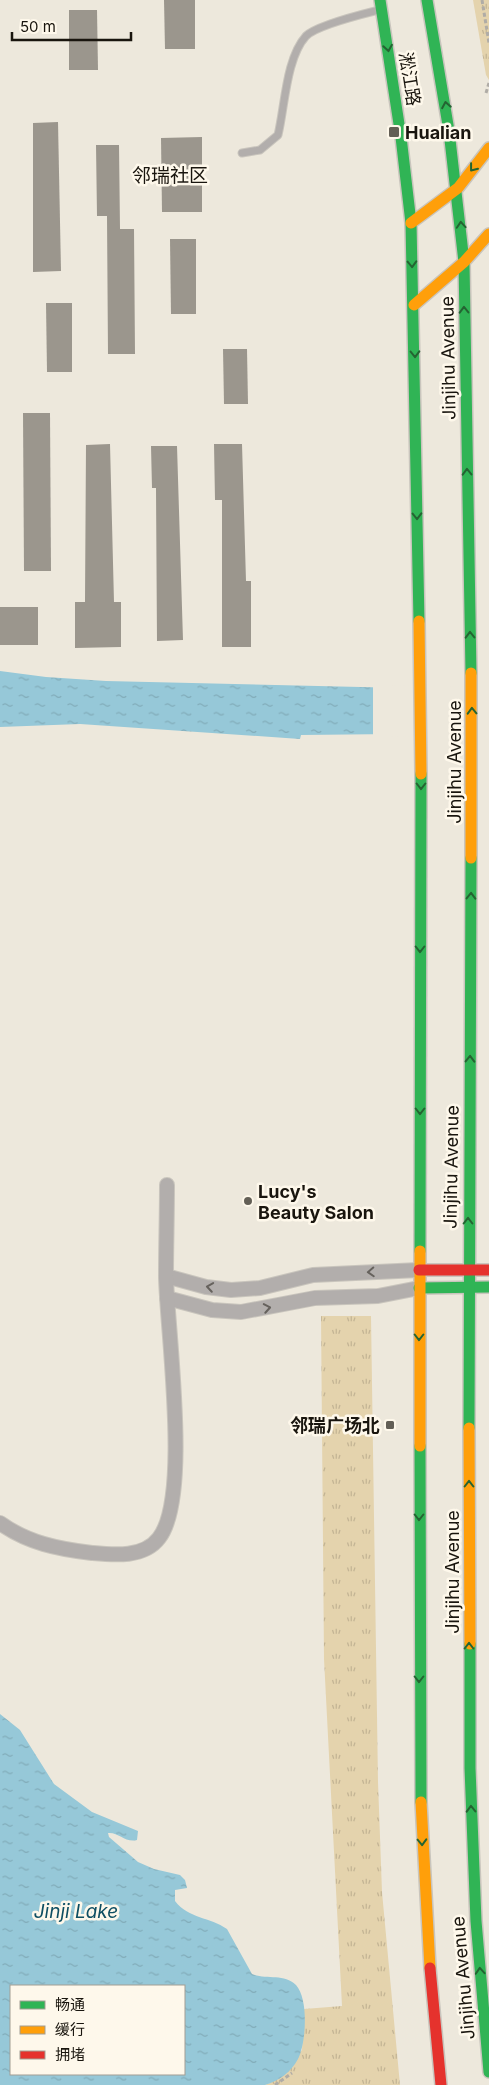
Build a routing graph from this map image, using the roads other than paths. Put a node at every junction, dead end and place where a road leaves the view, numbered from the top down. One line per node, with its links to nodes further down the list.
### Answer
1 (427, 0): 5 (main road, 淞江路, one-way to 1)
2 (381, 4): 4 (lane); 6 (main road, 淞江路, one-way to 6)
3 (489, 148): 5 (main road, one-way to 5)
4 (242, 153)
5 (458, 188): 6 (main road); 8 (main road, Jinjihu Avenue, one-way to 5)
6 (411, 223): 9 (main road, Jinjihu Avenue, one-way to 9)
7 (489, 234): 8 (main road, Jinjihu Avenue)
8 (464, 262): 9 (main road, Jinjihu Avenue); 12 (main road, Jinjihu Avenue, one-way to 8)
9 (414, 305): 11 (main road, Jinjihu Avenue, one-way to 11)
10 (167, 1185): 14 (street)
11 (420, 1270): 12 (main road); 14 (street, one-way to 14); 17 (main road, Jinjihu Avenue)
12 (468, 1270): 13 (main road); 15 (main road, Jinjihu Avenue)
13 (489, 1270)
14 (166, 1276): 18 (street)
15 (468, 1287): 16 (main road); 17 (main road); 20 (main road, Jinjihu Avenue, one-way to 15)
16 (489, 1287)
17 (420, 1288): 18 (street, one-way to 17); 21 (main road, Jinjihu Avenue, one-way to 21)
18 (167, 1298): 19 (street)
19 (0, 1523)
20 (489, 2072)
21 (441, 2085)

